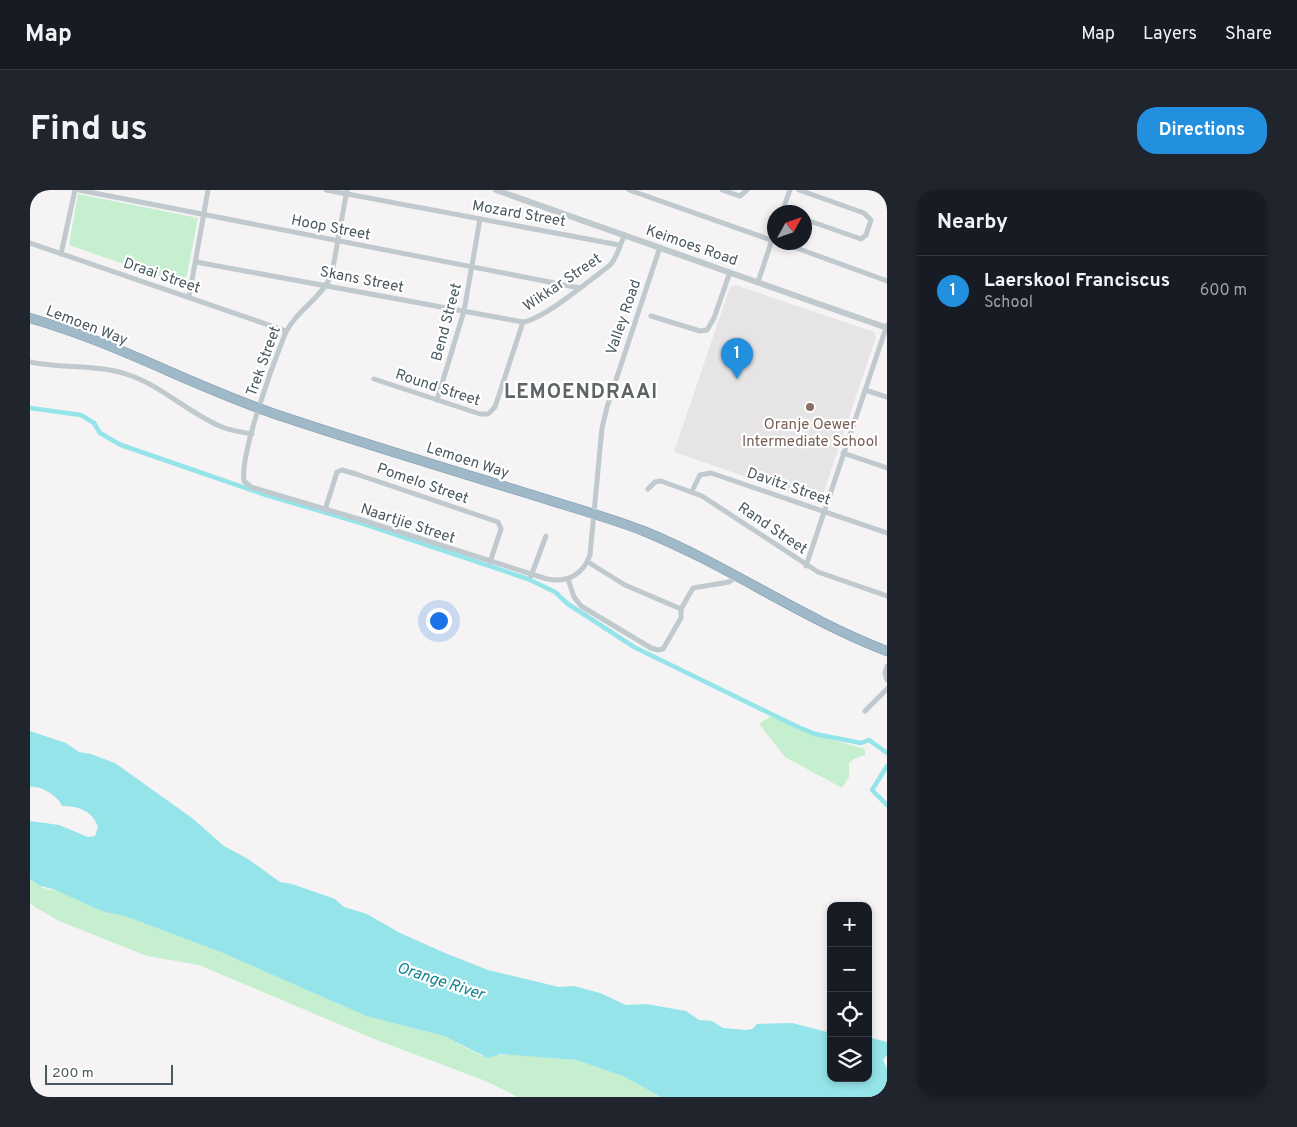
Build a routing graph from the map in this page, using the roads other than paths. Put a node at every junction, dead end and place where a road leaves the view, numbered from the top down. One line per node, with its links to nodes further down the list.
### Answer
1 (75, 190): 26 (street)
2 (79, 190): 15 (street, Hoop Street)
3 (208, 190): 15 (street)
4 (326, 190): 12 (street, Mozard Street)
5 (496, 190): 18 (street, Keimoes Road)
6 (629, 190): 19 (street)
7 (722, 190): 8 (street)
8 (747, 190)
9 (790, 190): 14 (street)
10 (799, 190): 17 (street)
11 (875, 190): 13 (street)
12 (347, 192): 16 (street, Mozard Street); 20 (street, Trek Street)
13 (887, 194)
14 (786, 205)
15 (204, 216): 20 (street, Hoop Street); 27 (street)
16 (480, 219): 22 (street, Mozard Street); 28 (street, Bend Street)
17 (812, 222)
18 (625, 235): 22 (street, Wikkar Street); 23 (street, Keimoes Road)
19 (767, 238)
20 (338, 241): 28 (street, Hoop Street); 32 (street, Trek Street)
21 (30, 243): 26 (street, Draai Street)
22 (619, 245): 33 (street, Wikkar Street)
23 (660, 247): 29 (street, Keimoes Road); 55 (street, Valley Road)
24 (769, 250): 31 (street)
25 (802, 250): 30 (street)
26 (61, 254): 34 (street, Draai Street)
27 (196, 262): 32 (street, Skans Street); 34 (street)
28 (472, 266): 33 (street, Hoop Street); 35 (street, Bend Street)
29 (730, 272): 31 (street, Keimoes Road); 36 (street)
30 (887, 281)
31 (758, 282): 39 (street, Keimoes Road)
32 (327, 285): 35 (street, Skans Street); 40 (street, Trek Street)
33 (580, 288): 38 (street, Wikkar Street)
34 (189, 297): 40 (street, Draai Street)
35 (464, 311): 38 (street, Skans Street); 45 (street, Bend Street)
36 (651, 316)
37 (30, 318): 46 (highway, Lemoen Way)
38 (523, 322): 45 (street, Round Street)
39 (887, 326): 43 (street)
40 (286, 331): 46 (street, Trek Street)
41 (30, 362): 47 (street)
42 (374, 379): 45 (street, Round Street)
43 (865, 390): 44 (street); 48 (street)
44 (887, 397)
45 (437, 400)
46 (260, 408): 47 (street, Trek Street); 55 (highway, Lemoen Way)
47 (252, 434): 50 (street, Trek Street)
48 (844, 453): 49 (street); 54 (street)
49 (887, 468)
50 (244, 481): 53 (street, Naartjie Street)
51 (648, 489): 52 (street, Rand Street)
52 (692, 491): 54 (street, Davitz Street); 60 (street, Rand Street)
53 (325, 510): 58 (street, Naartjie Street); 58 (street, Pomelo Street)
54 (824, 512): 56 (street, Davitz Street); 60 (street)
55 (595, 514): 59 (street, Valley Road); 62 (highway, Lemoen Way)
56 (887, 533)
57 (546, 536): 61 (street)
58 (490, 562): 61 (street, Naartjie Street)
59 (588, 562): 63 (street); 65 (street)
60 (806, 566): 64 (street, Rand Street)
61 (531, 576): 63 (street, Naartjie Street)
62 (736, 577): 65 (street); 66 (highway, Lemoen Way)
63 (568, 579): 65 (street)
64 (887, 596)
65 (681, 609)
66 (887, 651)
67 (887, 666): 68 (street)
68 (887, 680)
69 (887, 689): 70 (street)
70 (865, 711)

